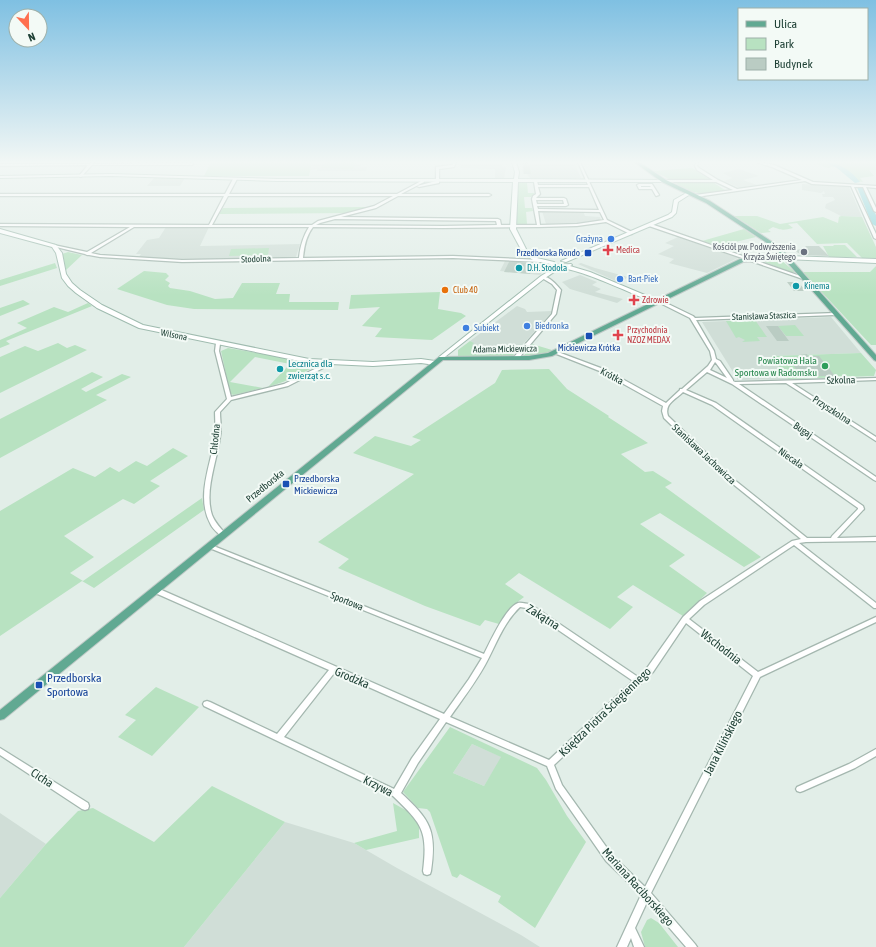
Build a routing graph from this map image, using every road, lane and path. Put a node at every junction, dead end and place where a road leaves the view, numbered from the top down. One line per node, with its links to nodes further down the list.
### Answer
1 (220, 206): 17 (street)
2 (377, 206): 11 (street)
3 (513, 206): 21 (street)
4 (535, 206): 9 (street)
5 (600, 206): 10 (street)
6 (675, 206): 15 (street)
7 (713, 206): 33 (main road)
8 (862, 206): 25 (street)
9 (536, 210): 10 (street); 22 (street)
10 (602, 211): 12 (street)
11 (336, 218): 13 (street); 20 (street)
12 (606, 221): 22 (street); 24 (street)
13 (319, 222): 18 (street); 19 (street)
14 (0, 225): 16 (street)
15 (650, 225): 24 (street); 32 (street)
16 (134, 226): 17 (street); 29 (street)
17 (210, 226): 18 (street)
18 (298, 226): 19 (street)
19 (312, 226): 20 (street); 31 (street)
20 (499, 226): 21 (street)
21 (512, 226): 22 (street); 30 (street)
22 (539, 226)
23 (0, 231): 26 (street, Stodolna)
24 (631, 233): 37 (street)
25 (876, 238)
26 (54, 246): 27 (street, Stodolna); 28 (street, Wilsona)
27 (69, 250): 28 (street); 29 (street, Stodolna)
28 (59, 253): 44 (street, Wilsona)
29 (87, 254): 31 (street, Stodolna)
30 (529, 256): 34 (street, Stodolna); 35 (street); 38 (street)
31 (301, 258): 34 (street, Stodolna)
32 (748, 258): 33 (main road, Adama Mickiewicza); 40 (street); 41 (main road, Adama Mickiewicza)
33 (787, 258): 36 (street); 40 (main road)
34 (515, 260): 35 (street, Stodolna)
35 (540, 261): 38 (street)
36 (876, 261)
37 (567, 264): 38 (street, Bugaj); 41 (street, Bugaj)
38 (555, 265): 39 (street, Przedborska)
39 (544, 276): 46 (street); 48 (street, Przedborska)
40 (804, 278): 42 (main road)
41 (658, 302): 43 (street, Bugaj); 45 (main road, Adama Mickiewicza)
42 (835, 314): 43 (street, Stanisława Staszica); 47 (main road)
43 (693, 319): 49 (street, Bugaj)
44 (218, 344): 50 (street, Wilsona); 56 (street)
45 (556, 353): 46 (main road, Adama Mickiewicza); 57 (street, Krótka)
46 (516, 358): 48 (main road, Adama Mickiewicza)
47 (876, 359)
48 (438, 360): 50 (street, Wilsona); 60 (main road, Przedborska)
49 (714, 360): 51 (street); 53 (street, Bugaj)
50 (330, 363): 56 (street, Wilsona)
51 (707, 370): 53 (street, Bugaj); 55 (street)
52 (876, 379): 54 (street, Szkolna)
53 (733, 382): 54 (street, Szkolna); 59 (street, Bugaj)
54 (788, 382): 58 (street, Przyszkolna)
55 (682, 390): 57 (street); 63 (street, Niecała)
56 (229, 399): 60 (street, Chłodna)
57 (666, 405): 62 (street, Stanisława Jachowicza)
58 (876, 439)
59 (876, 479)
60 (223, 535): 65 (main road, Przedborska)
61 (876, 539): 63 (street, Księdza Piotra Ściegiennego)
62 (806, 540): 63 (street, Księdza Piotra Ściegiennego); 64 (street, Księdza Piotra Ściegiennego)
63 (836, 540)
64 (794, 542): 67 (street); 68 (street, Księdza Piotra Ściegiennego)
65 (209, 546): 66 (main road, Przedborska); 70 (street, Sportowa)
66 (155, 590): 71 (street, Grodzka); 75 (main road, Przedborska)
67 (876, 606)
68 (685, 619): 72 (street, Wschodnia); 73 (street, Księdza Piotra Ściegiennego)
69 (876, 619): 72 (street)
70 (485, 657): 73 (street, Zakątna); 76 (street, Zakątna)
71 (333, 670): 76 (street, Grodzka); 77 (street)
72 (757, 675): 85 (street, Jana Kilińskiego)
73 (638, 681): 80 (street, Księdza Piotra Ściegiennego)
74 (207, 704): 77 (street, Krzywa)
75 (0, 716)
76 (446, 719): 80 (street, Grodzka); 82 (street, Zakątna)
77 (279, 737): 82 (street, Krzywa)
78 (0, 751): 83 (street, Cicha)
79 (876, 752): 81 (street)
80 (550, 764): 85 (street, Mariana Raciborskiego)
81 (800, 789)
82 (396, 794): 84 (street, Krzywa)
83 (85, 806)
84 (427, 871)
85 (646, 894): 86 (street, Jana Kilińskiego); 89 (street, Mariana Raciborskiego)
86 (631, 928): 87 (street, Jana Kilińskiego); 88 (street)
87 (622, 947)
88 (639, 947)
89 (692, 947)

